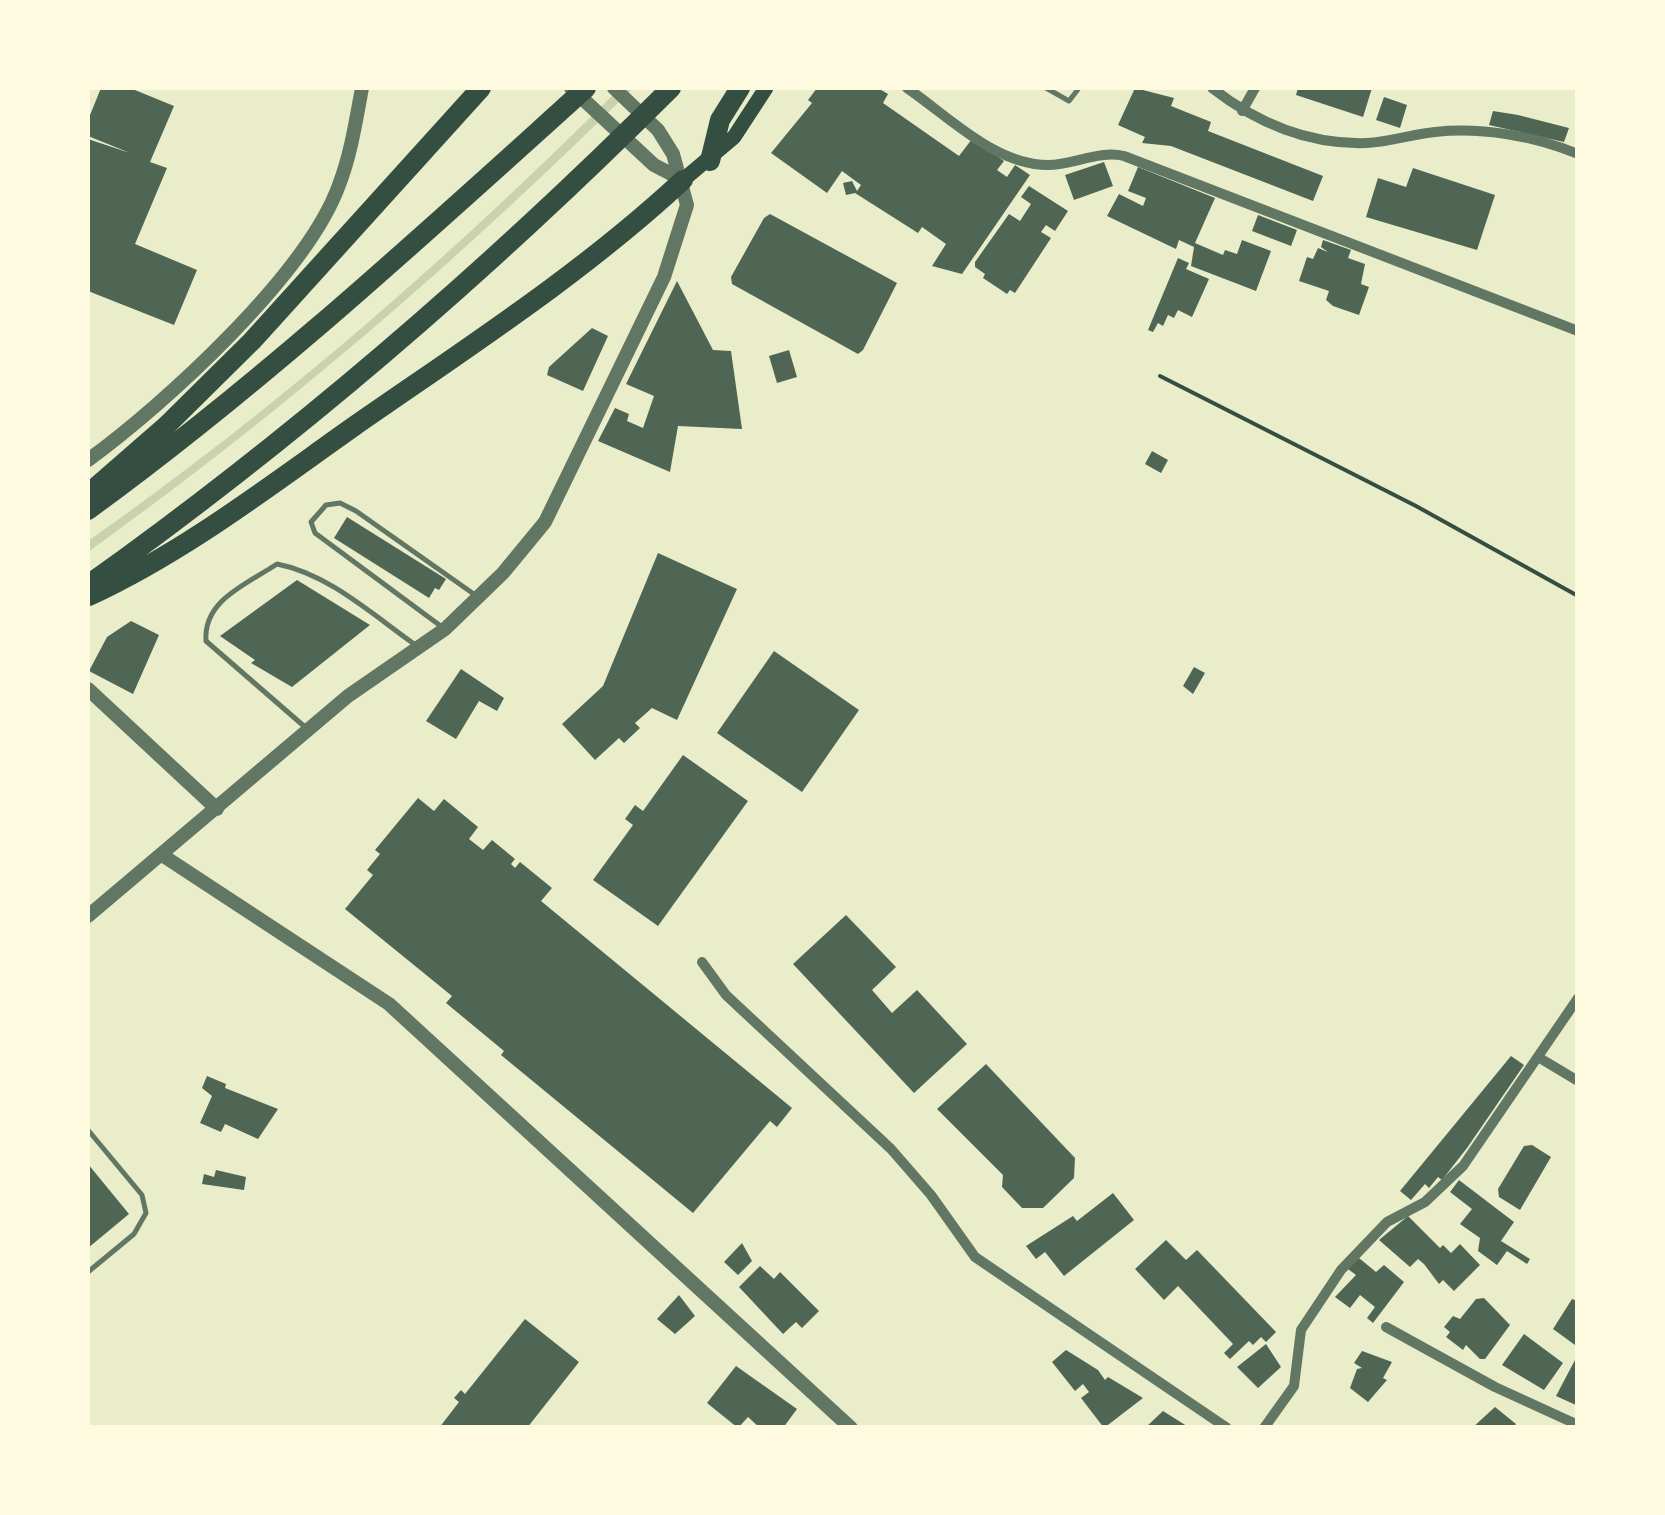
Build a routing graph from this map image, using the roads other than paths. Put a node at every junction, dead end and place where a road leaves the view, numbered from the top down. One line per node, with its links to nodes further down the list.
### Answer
1 (362, 88): 19 (street)
2 (481, 88): 20 (highway)
3 (571, 88): 17 (street)
4 (586, 88): 21 (highway)
5 (614, 88): 17 (street)
6 (671, 88): 22 (highway)
7 (740, 88): 16 (highway)
8 (766, 88): 16 (main road)
9 (908, 88): 18 (street)
10 (1046, 88): 11 (lane)
11 (1079, 88)
12 (1212, 88): 14 (street)
13 (1255, 88): 14 (street)
14 (1242, 110): 15 (street)
15 (1578, 154)
16 (710, 161): 17 (main road)
17 (682, 180): 23 (highway); 24 (street)
18 (1578, 332)
19 (88, 460)
20 (88, 494)
21 (88, 510)
22 (88, 585)
23 (88, 596)
24 (478, 597): 25 (street); 25 (lane)
25 (445, 628): 26 (street)
26 (419, 648): 28 (street); 28 (lane)
27 (88, 689): 29 (street)
28 (307, 729): 29 (street)
29 (217, 809): 30 (street)
30 (162, 855): 31 (street); 40 (street)
31 (88, 916)
32 (702, 962): 41 (street)
33 (1578, 998): 34 (street)
34 (1538, 1057): 35 (street); 42 (street)
35 (1578, 1080)
36 (88, 1130): 37 (lane)
37 (88, 1272)
38 (1386, 1327): 39 (street)
39 (1578, 1425)
40 (851, 1428)
41 (1228, 1428)
42 (1264, 1428)

